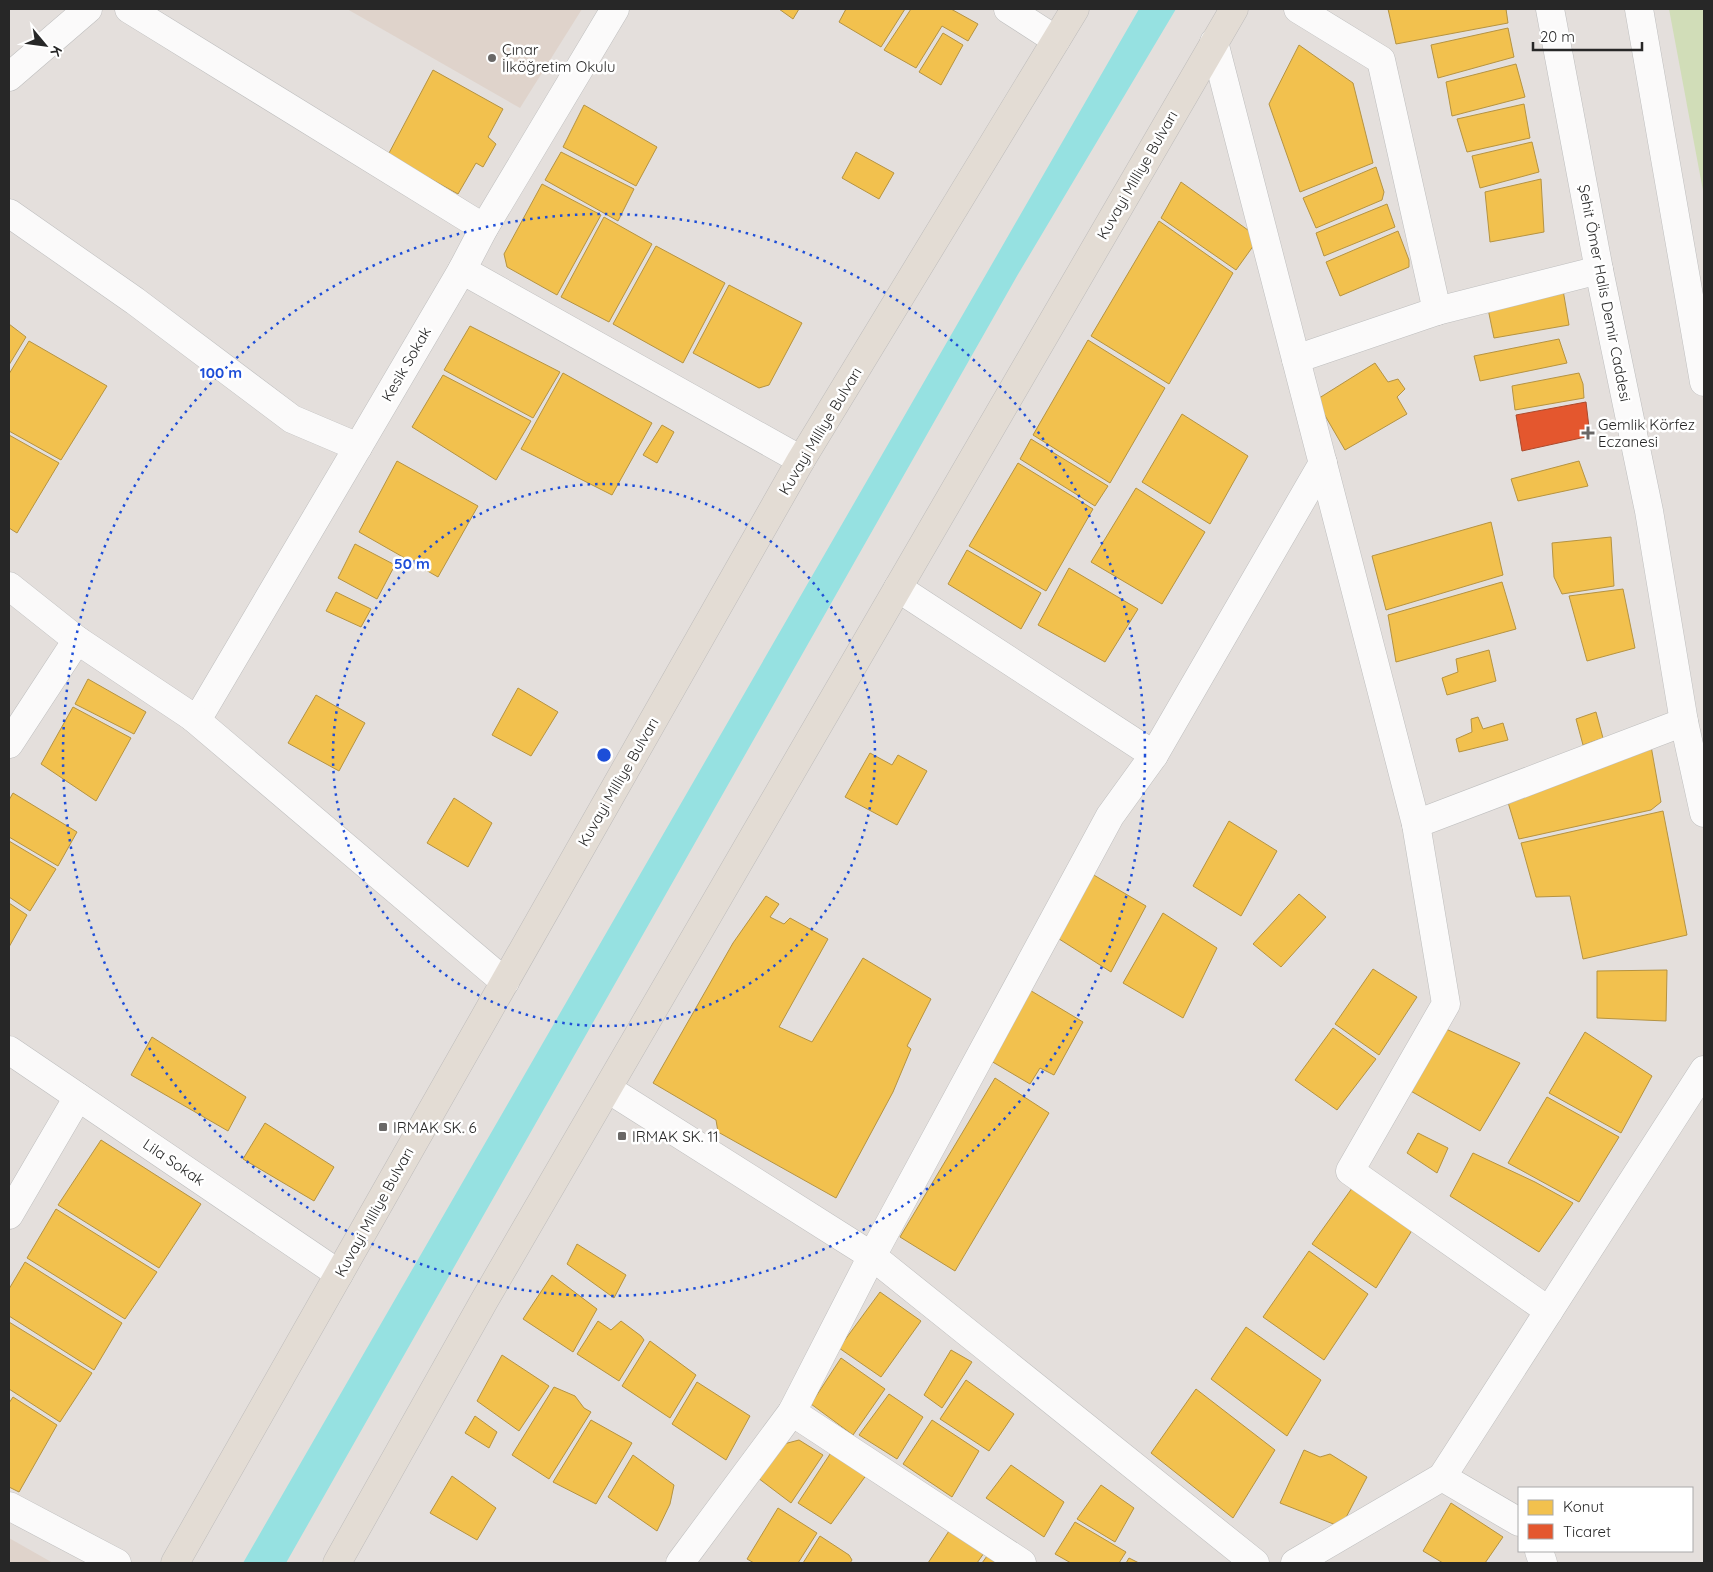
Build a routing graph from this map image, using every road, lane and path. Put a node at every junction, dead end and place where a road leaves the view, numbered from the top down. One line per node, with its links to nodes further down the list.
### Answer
1 (88, 9): 12 (street)
2 (129, 9): 14 (street)
3 (616, 9): 14 (street, Kesik Sokak)
4 (1008, 9): 10 (street)
5 (1075, 9): 10 (main road, Kuvayi Milliye Bulvarı)
6 (1234, 9): 11 (main road, Kuvayi Milliye Bulvarı)
7 (1298, 9): 17 (street)
8 (1550, 9): 16 (street, Şehit Ömer Halis Demir Caddesi)
9 (1639, 9): 19 (street)
10 (1056, 40): 21 (main road, Kuvayi Milliye Bulvarı)
11 (1214, 42): 18 (street); 24 (main road, Kuvayi Milliye Bulvarı)
12 (9, 77)
13 (9, 213): 20 (street)
14 (484, 228): 15 (street, Kesik Sokak)
15 (462, 270): 20 (street, Kesik Sokak); 21 (street)
16 (1599, 270): 17 (street); 27 (street, Şehit Ömer Halis Demir Caddesi)
17 (1437, 311): 18 (street)
18 (1296, 359): 22 (street)
19 (1704, 382)
20 (358, 447): 26 (street, Kesik Sokak)
21 (801, 460): 32 (main road, Kuvayi Milliye Bulvarı)
22 (1323, 463): 29 (street); 31 (street)
23 (9, 586): 25 (street)
24 (898, 588): 29 (street); 35 (main road, Kuvayi Milliye Bulvarı)
25 (78, 640): 26 (street); 28 (street)
26 (193, 718): 32 (street)
27 (1684, 722): 30 (street, Şehit Ömer Halis Demir Caddesi); 31 (street)
28 (9, 744)
29 (1154, 755): 38 (street)
30 (1704, 813)
31 (1416, 824): 40 (street)
32 (505, 982): 39 (main road, Kuvayi Milliye Bulvarı)
33 (9, 1050): 36 (street, Lila Sokak)
34 (1704, 1070): 40 (street)
35 (608, 1089): 38 (street); 48 (main road, Kuvayi Milliye Bulvarı)
36 (78, 1097): 37 (street); 39 (street, Lila Sokak)
37 (9, 1215)
38 (872, 1256): 41 (street); 50 (street)
39 (339, 1274): 47 (main road, Kuvayi Milliye Bulvarı)
40 (1548, 1311): 42 (street)
41 (792, 1412): 45 (street); 49 (street)
42 (1442, 1477): 44 (street); 51 (street)
43 (9, 1506): 46 (street)
44 (1518, 1521)
45 (692, 1559)
46 (117, 1563)
47 (175, 1563)
48 (337, 1563)
49 (1022, 1563)
50 (1255, 1563)
51 (1295, 1563)

